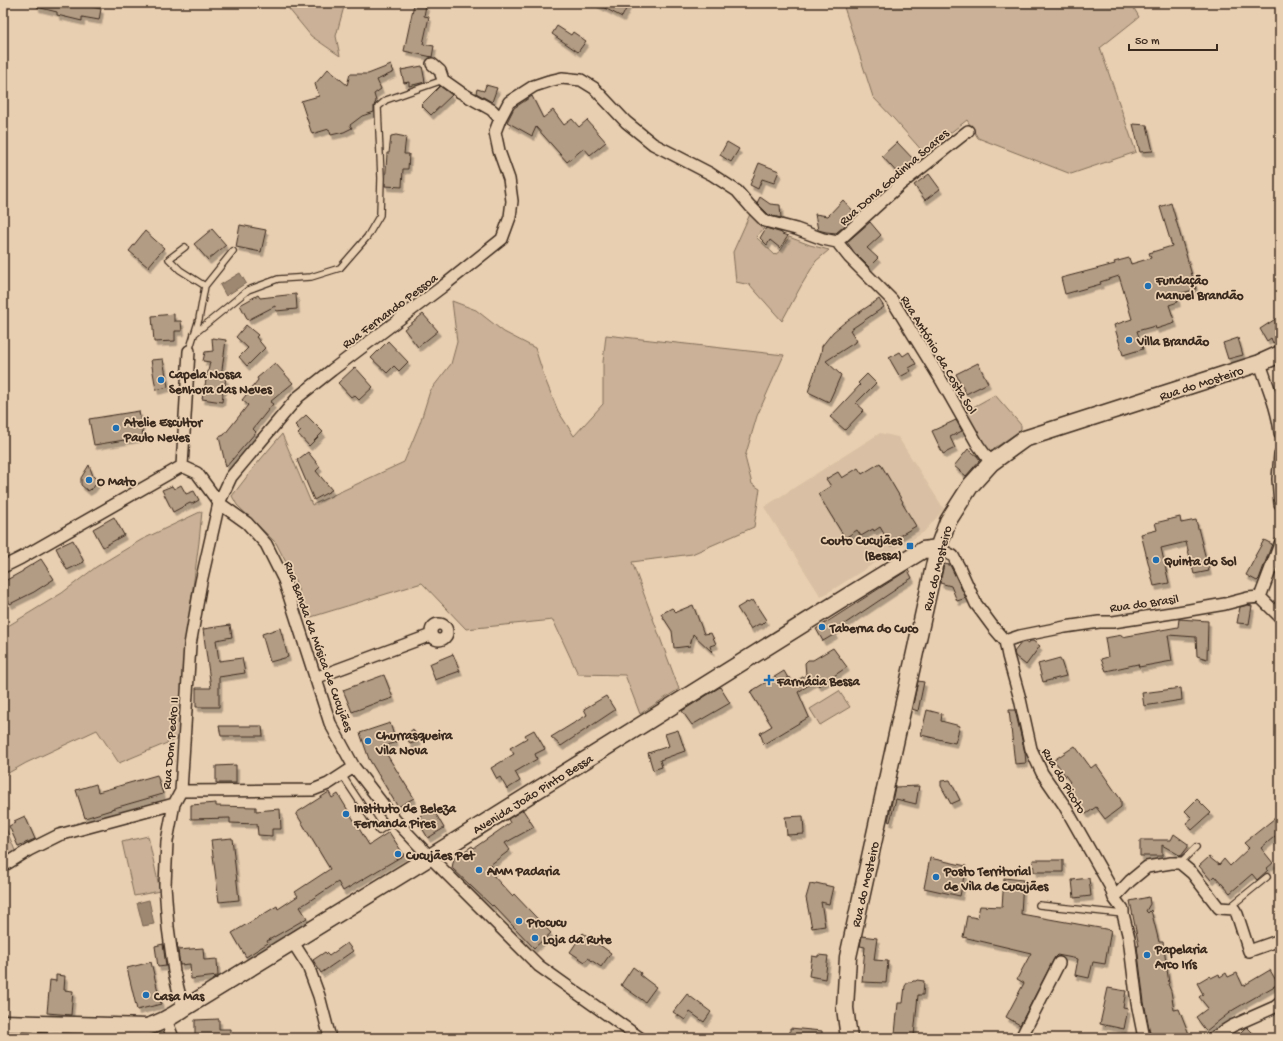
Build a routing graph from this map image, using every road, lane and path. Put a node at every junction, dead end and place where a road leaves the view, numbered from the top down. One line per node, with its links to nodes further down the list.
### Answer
1 (432, 64): 2 (street)
2 (444, 80): 3 (street); 9 (lane)
3 (500, 119): 5 (street); 17 (street, Rua Fernando Pessoa)
4 (968, 131): 5 (street, Rua Dona Godinha Soares)
5 (838, 242): 15 (street, Rua António da Costa Sol)
6 (185, 247): 8 (lane)
7 (232, 251): 8 (lane)
8 (205, 286): 9 (lane)
9 (194, 334): 10 (lane)
10 (189, 351): 16 (street)
11 (1280, 354): 12 (main road, Rua do Mosteiro)
12 (1260, 363): 13 (street); 15 (main road, Rua do Mosteiro)
13 (1280, 433)
14 (1280, 454): 18 (street)
15 (991, 463): 20 (main road, Rua do Mosteiro)
16 (182, 466): 17 (street, Rua Banda da Música de Cucujães); 21 (street)
17 (220, 503): 26 (street, Rua Banda da Música de Cucujães); 29 (street, Rua Dom Pedro II)
18 (1280, 504)
19 (1280, 544): 22 (street)
20 (938, 548): 25 (street, Rua do Picoto); 33 (main road, Avenida João Pinto Bessa); 51 (main road, Rua do Mosteiro)
21 (3, 567)
22 (1260, 597): 23 (street); 25 (street, Rua do Brasil)
23 (1280, 616)
24 (431, 635): 26 (street)
25 (1005, 641): 37 (street, Rua do Picoto)
26 (315, 678): 27 (street, Rua Banda da Música de Cucujães)
27 (354, 767): 28 (street); 31 (street, Rua Banda da Música de Cucujães)
28 (342, 775): 29 (street); 31 (lane)
29 (181, 791): 30 (street, Rua Dom Pedro II)
30 (174, 804): 35 (street, Rua Dom Pedro II); 45 (street)
31 (395, 820): 33 (street, Rua Banda da Música de Cucujães)
32 (1196, 847): 34 (lane)
33 (430, 857): 42 (main road, Avenida João Pinto Bessa); 50 (street, Rua Banda da Música de Cucujães)
34 (1180, 863): 37 (street); 39 (street)
35 (3, 866)
36 (1267, 877): 39 (lane)
37 (1114, 898): 40 (street, Rua do Picoto)
38 (1039, 905): 40 (lane)
39 (1228, 908): 41 (street)
40 (1123, 914): 53 (street, Rua do Picoto)
41 (1280, 940)
42 (292, 941): 45 (main road, Avenida João Pinto Bessa); 49 (street)
43 (1059, 963): 52 (street)
44 (1278, 1008): 54 (street)
45 (183, 1009): 46 (main road, Avenida João Pinto Bessa)
46 (168, 1020): 47 (main road, Avenida João Pinto Bessa); 48 (street)
47 (3, 1023)
48 (173, 1038)
49 (328, 1038)
50 (640, 1038)
51 (849, 1038)
52 (1021, 1038)
53 (1144, 1038)
54 (1213, 1038)

